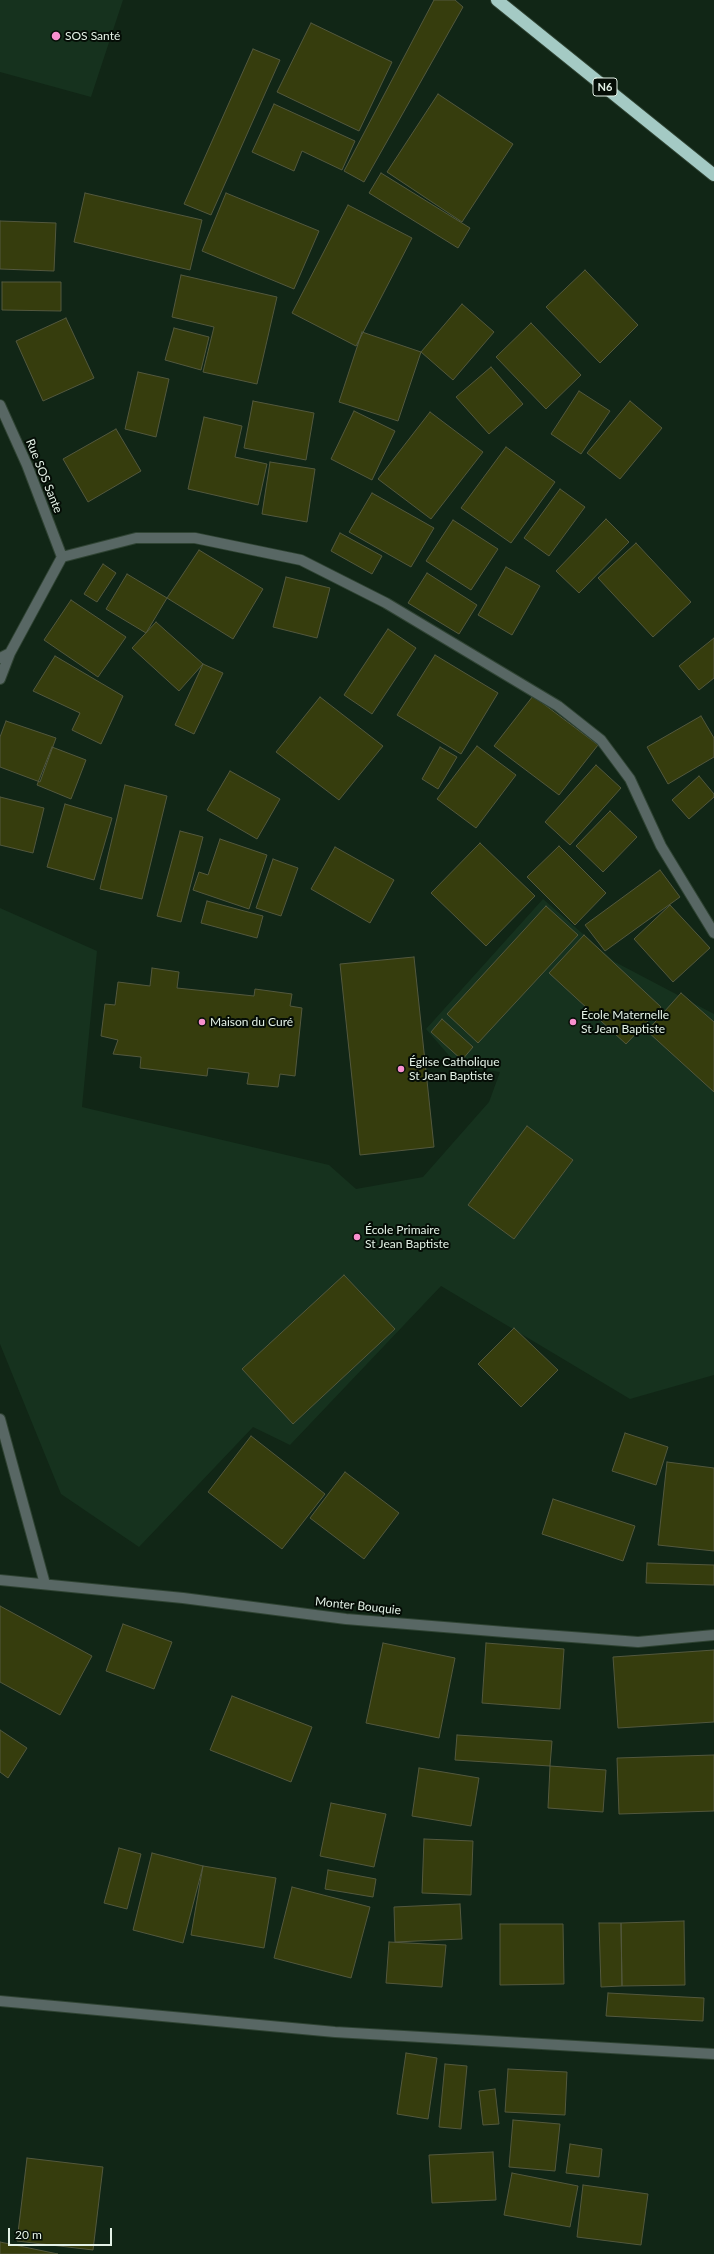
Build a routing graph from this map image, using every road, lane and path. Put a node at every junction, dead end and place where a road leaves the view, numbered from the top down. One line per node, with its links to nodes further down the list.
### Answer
1 (497, 0): 2 (highway, N6)
2 (714, 175)
3 (0, 405): 4 (street, Rue SOS Sante)
4 (62, 557): 5 (street); 8 (street)
5 (10, 653): 6 (street); 7 (street)
6 (0, 658)
7 (0, 679)
8 (714, 933)
9 (0, 1419): 11 (street)
10 (0, 1580): 11 (street, Monter Bouquie)
11 (45, 1584): 12 (street, Monter Bouquie)
12 (714, 1635)
13 (0, 2001): 14 (street)
14 (714, 2054)

